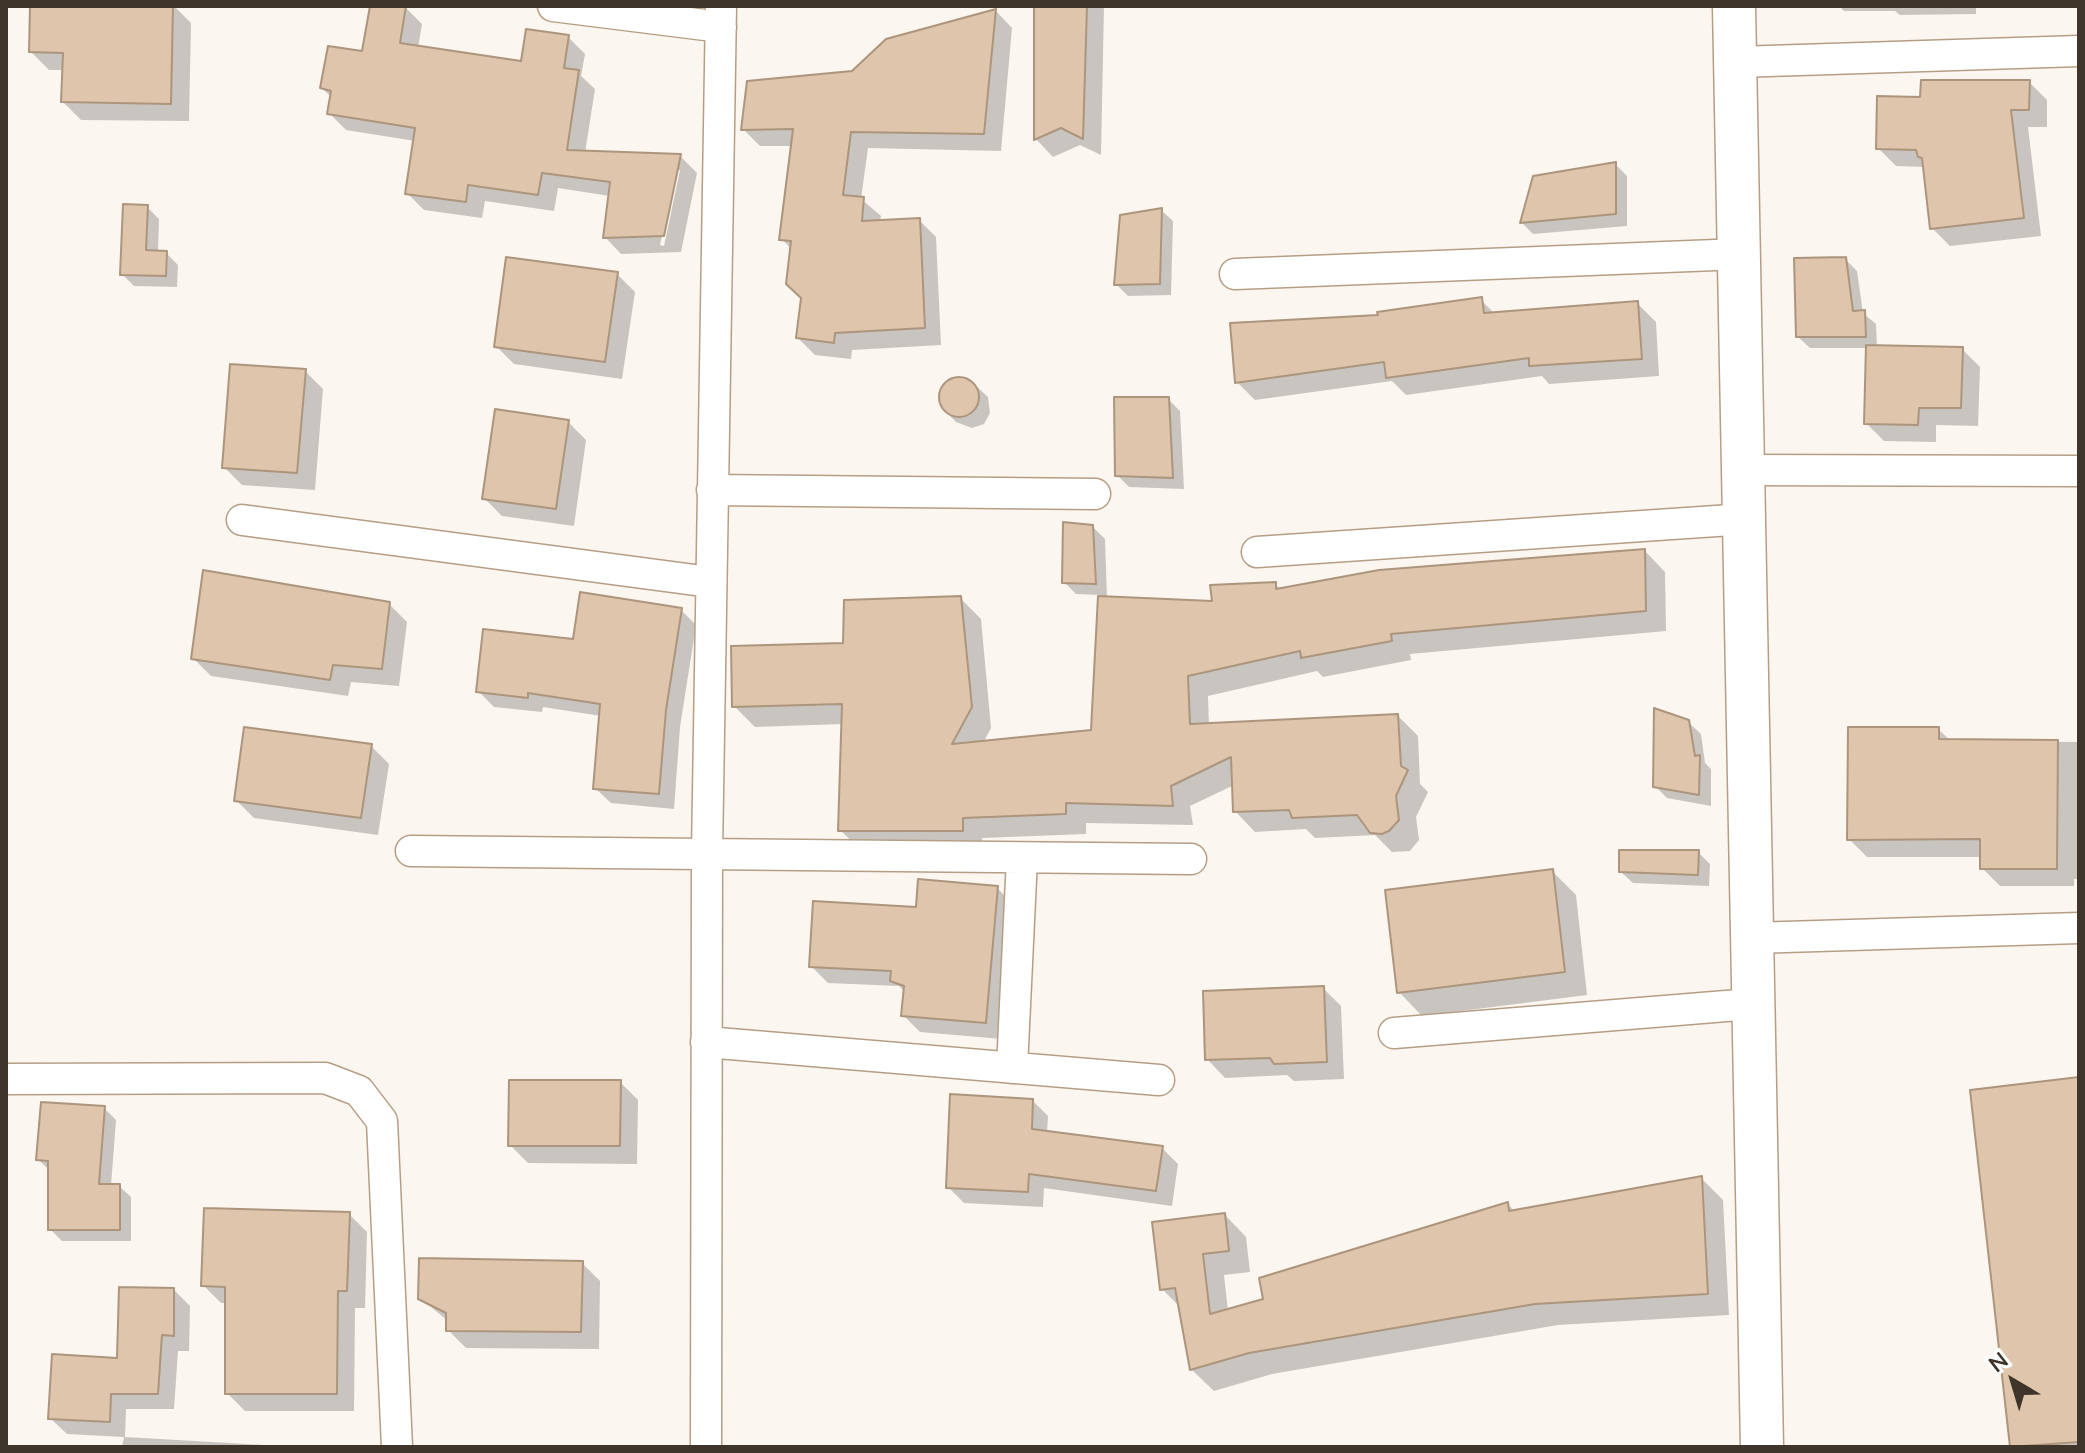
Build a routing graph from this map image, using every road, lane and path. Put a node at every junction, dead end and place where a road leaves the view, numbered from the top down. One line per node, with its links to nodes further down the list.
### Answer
1 (553, 6): 3 (street)
2 (1734, 6): 5 (street)
3 (721, 17): 10 (street)
4 (2079, 51): 5 (street)
5 (1737, 62): 6 (street)
6 (1741, 254): 7 (street); 8 (street)
7 (1235, 274)
8 (1745, 470): 9 (street); 12 (street)
9 (2079, 471)
10 (712, 490): 11 (street); 15 (street)
11 (1095, 494)
12 (1746, 519): 14 (street); 21 (street)
13 (242, 520): 15 (street)
14 (1257, 552)
15 (710, 582): 17 (street)
16 (411, 851): 17 (street)
17 (707, 853): 18 (street); 24 (street)
18 (1022, 858): 19 (street); 25 (street)
19 (1191, 859)
20 (2079, 928): 21 (street)
21 (1752, 938): 22 (street)
22 (1751, 1004): 23 (street); 30 (street)
23 (1394, 1033)
24 (706, 1042): 25 (street); 29 (street)
25 (1012, 1068): 27 (street)
26 (6, 1079): 28 (street)
27 (1159, 1080)
28 (397, 1447)
29 (706, 1447)
30 (1762, 1447)

